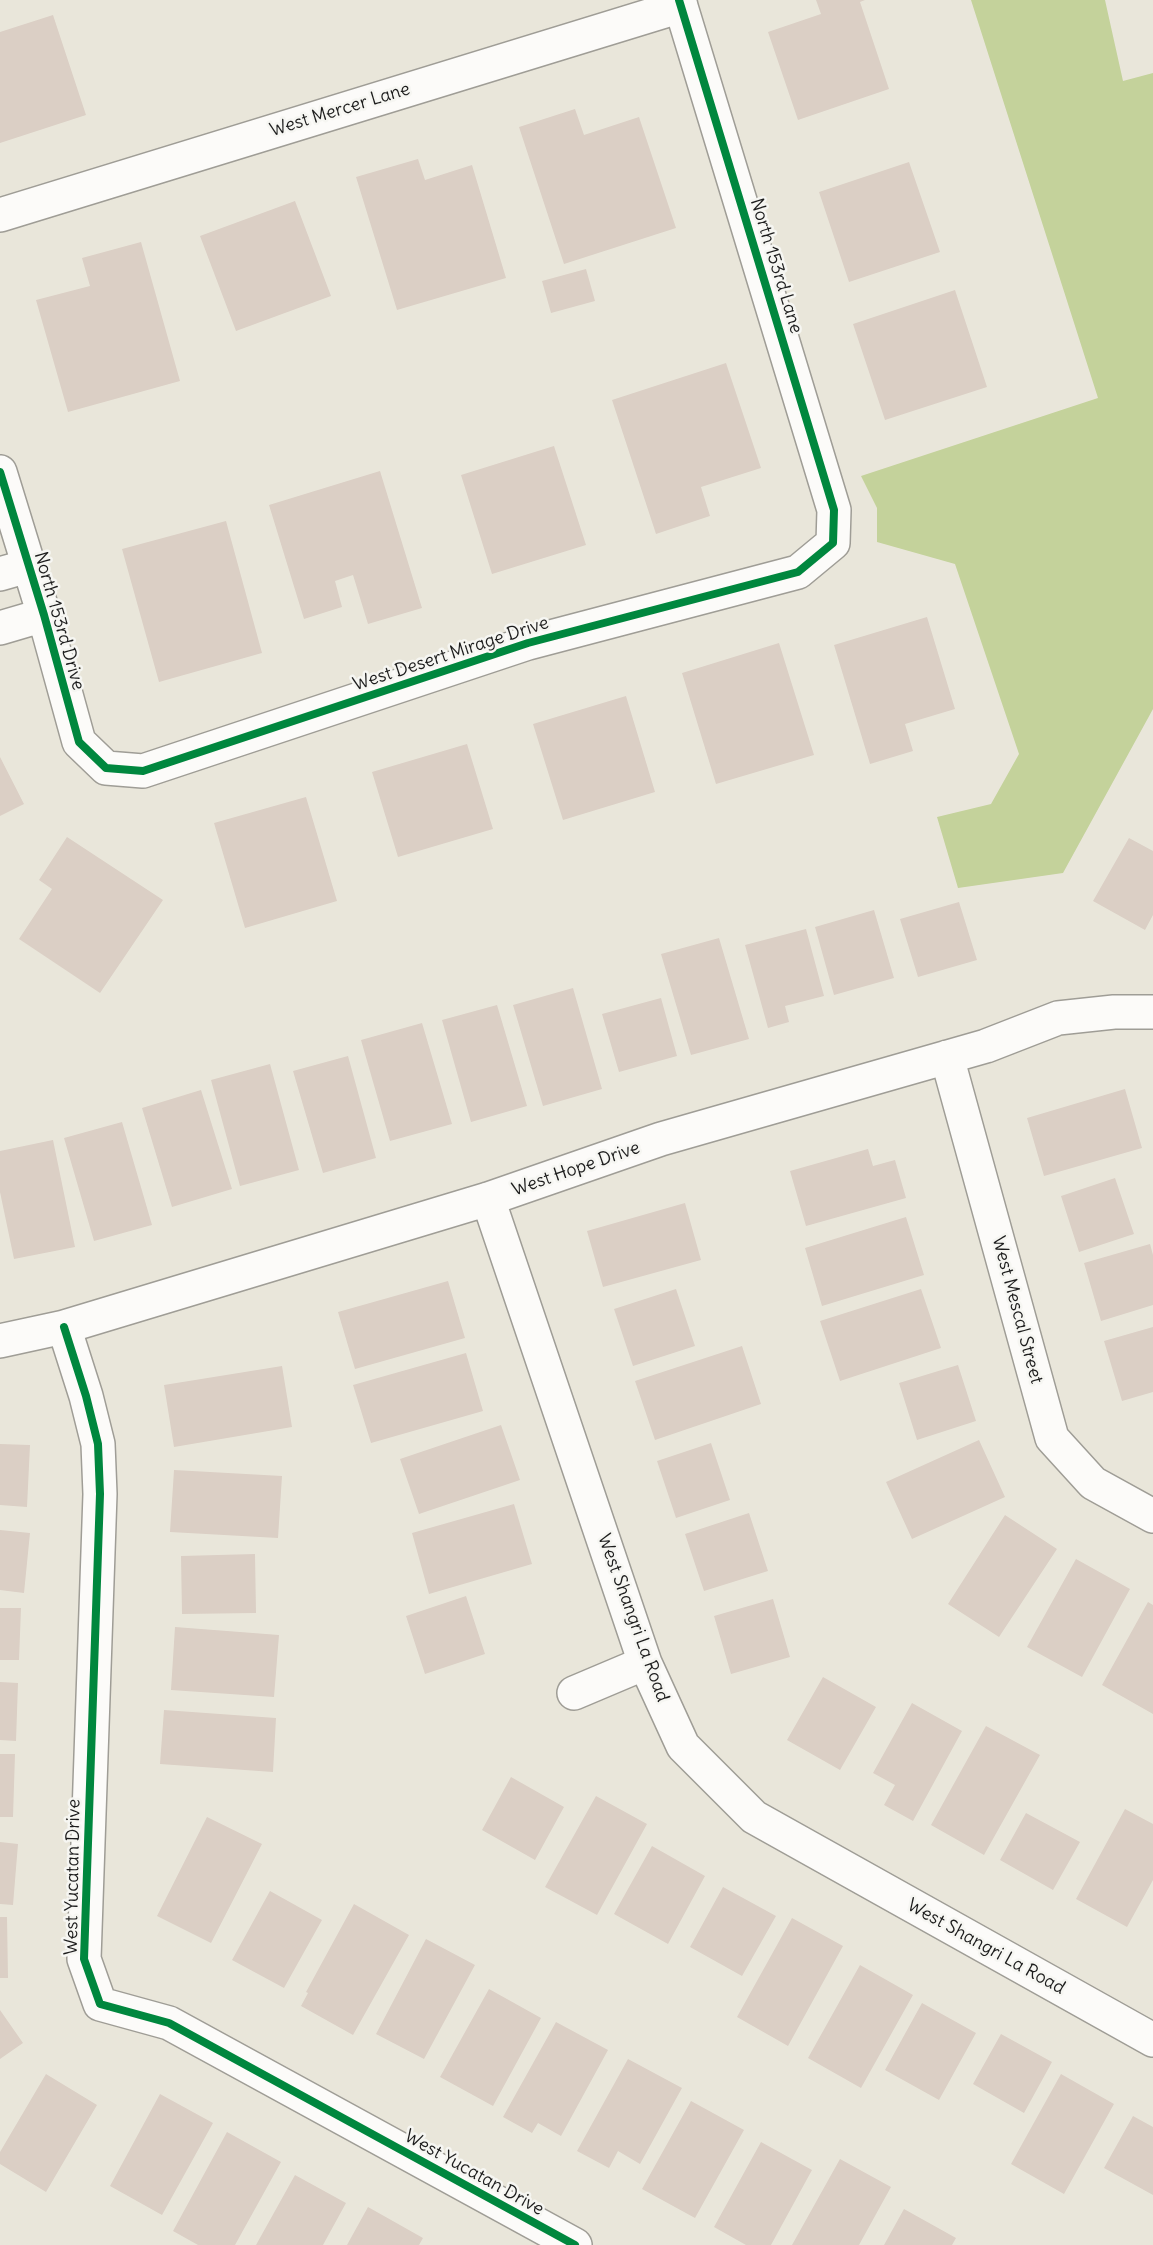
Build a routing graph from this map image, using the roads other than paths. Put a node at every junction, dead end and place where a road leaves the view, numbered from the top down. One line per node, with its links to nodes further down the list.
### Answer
1 (680, 3): 2 (street, West Mercer Lane); 4 (street, North 153rd Lane)
2 (0, 215)
3 (0, 472): 5 (street, North 153rd Drive)
4 (834, 543): 8 (street, West Desert Mirage Drive)
5 (14, 570): 6 (street, North 153rd Drive)
6 (44, 615): 7 (street); 8 (street, North 153rd Drive)
7 (0, 628)
8 (106, 768)
9 (1153, 1012): 10 (street, West Hope Drive)
10 (947, 1057): 11 (street, West Hope Drive); 14 (street, West Mescal Street)
11 (488, 1199): 12 (street, West Hope Drive); 15 (street, West Shangri La Road)
12 (64, 1327): 13 (street, West Hope Drive); 18 (street, West Yucatan Drive)
13 (0, 1341)
14 (1153, 1516)
15 (645, 1663): 16 (street); 17 (street, West Shangri La Road)
16 (574, 1693)
17 (1153, 2040)
18 (575, 2245)

